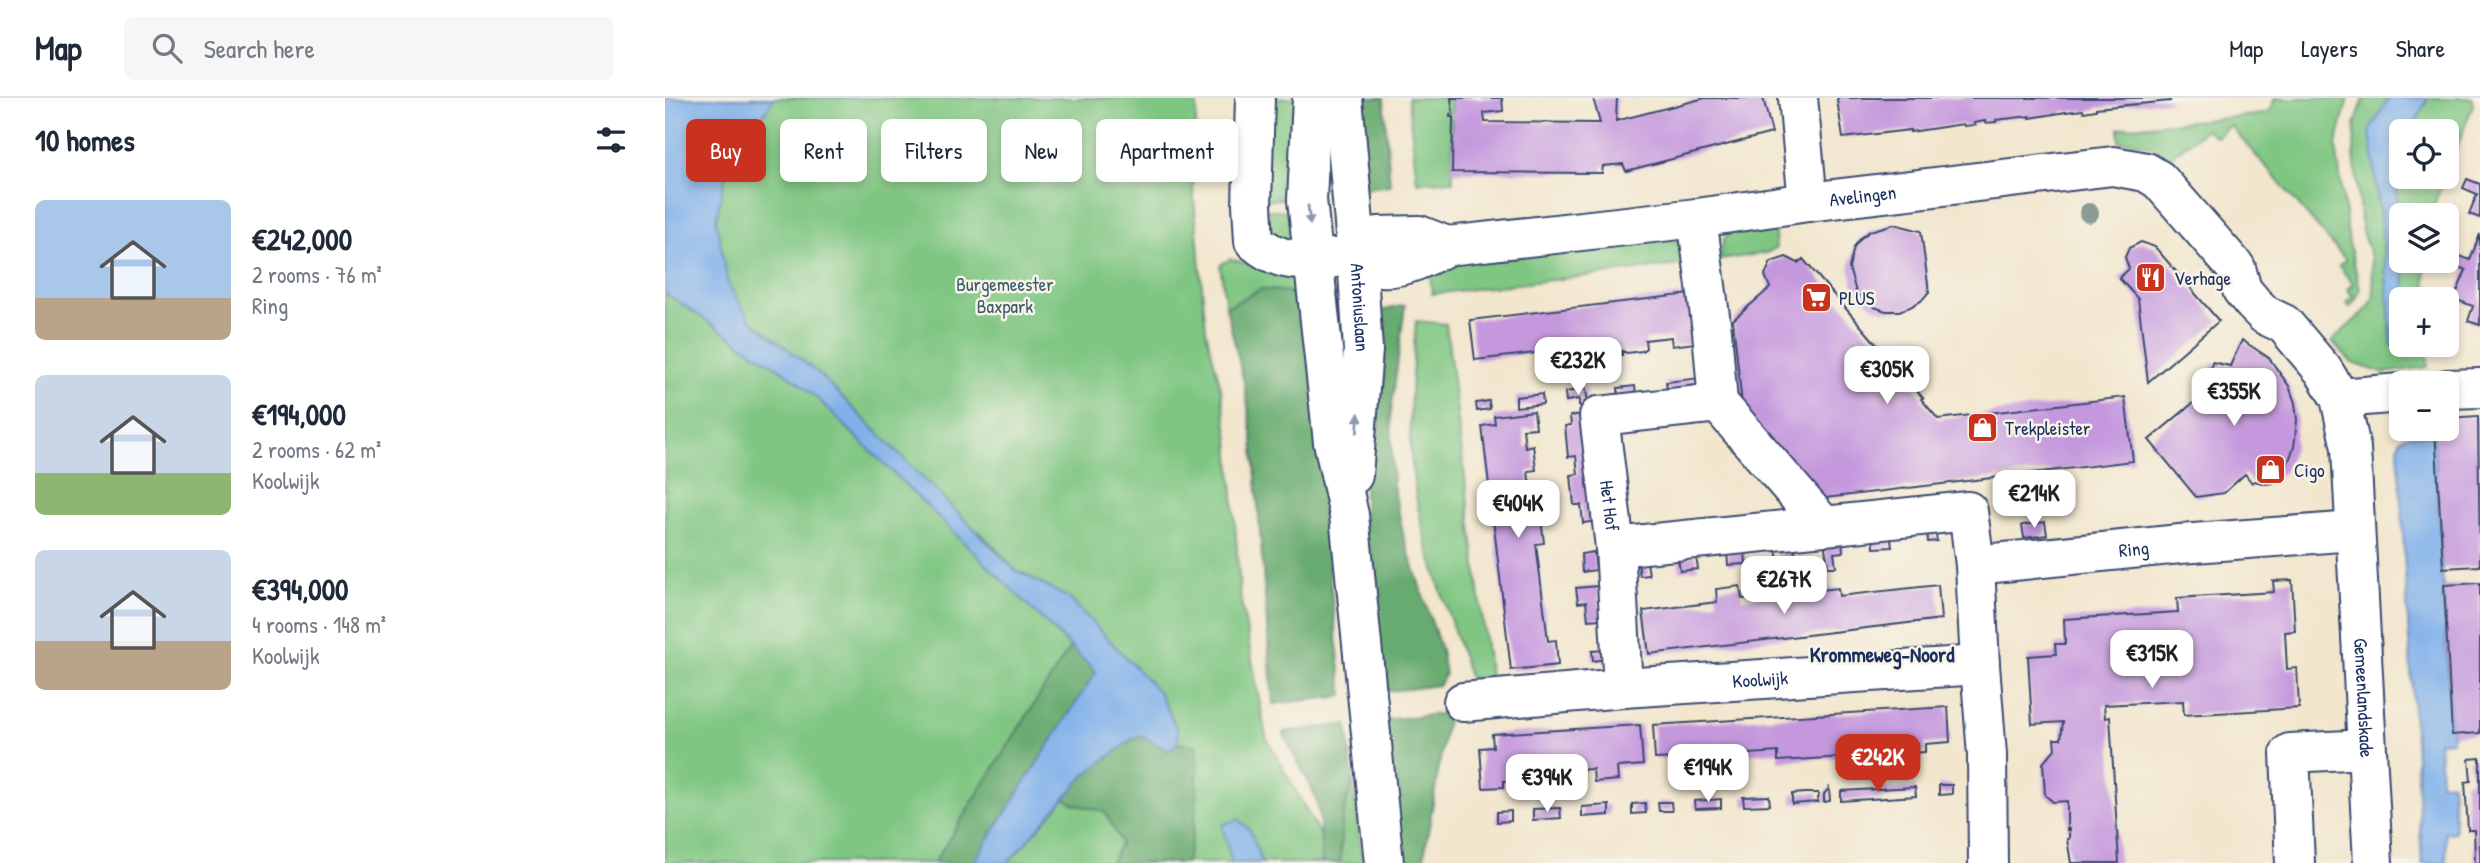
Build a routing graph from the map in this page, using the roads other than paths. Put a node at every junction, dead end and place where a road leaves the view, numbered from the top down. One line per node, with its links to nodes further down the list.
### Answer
1 (1255, 98): 8 (street)
2 (1312, 98): 8 (street, Antoniuslaan, one-way to 8)
3 (1343, 98): 7 (street, Antoniuslaan)
4 (1798, 98): 5 (street)
5 (1808, 202): 6 (street, Avelingen); 12 (street, Avelingen)
6 (1697, 218): 7 (street, Avelingen); 13 (street)
7 (1357, 257): 8 (street, Avelingen); 14 (street, Antoniuslaan, one-way to 7)
8 (1314, 260): 14 (street, Antoniuslaan)
9 (2480, 388): 10 (street)
10 (2459, 389)
11 (2389, 394): 12 (street)
12 (2340, 398): 16 (street)
13 (1718, 404): 15 (street); 17 (street, Het Hof)
14 (1349, 515): 23 (street, Antoniuslaan)
15 (1824, 526): 17 (street, Het Hof); 18 (street, Het Hof)
16 (2354, 531): 18 (street, Ring); 22 (street, Gemeenlandskade)
17 (1615, 547): 20 (street)
18 (1975, 565): 19 (street)
19 (1980, 665): 20 (street, Koolwijk); 24 (street)
20 (1623, 688): 21 (street, Koolwijk)
21 (1463, 702)
22 (2366, 749): 25 (street); 26 (street, Gemeenlandskade)
23 (1384, 863)
24 (1988, 863)
25 (2295, 863)
26 (2373, 863)

